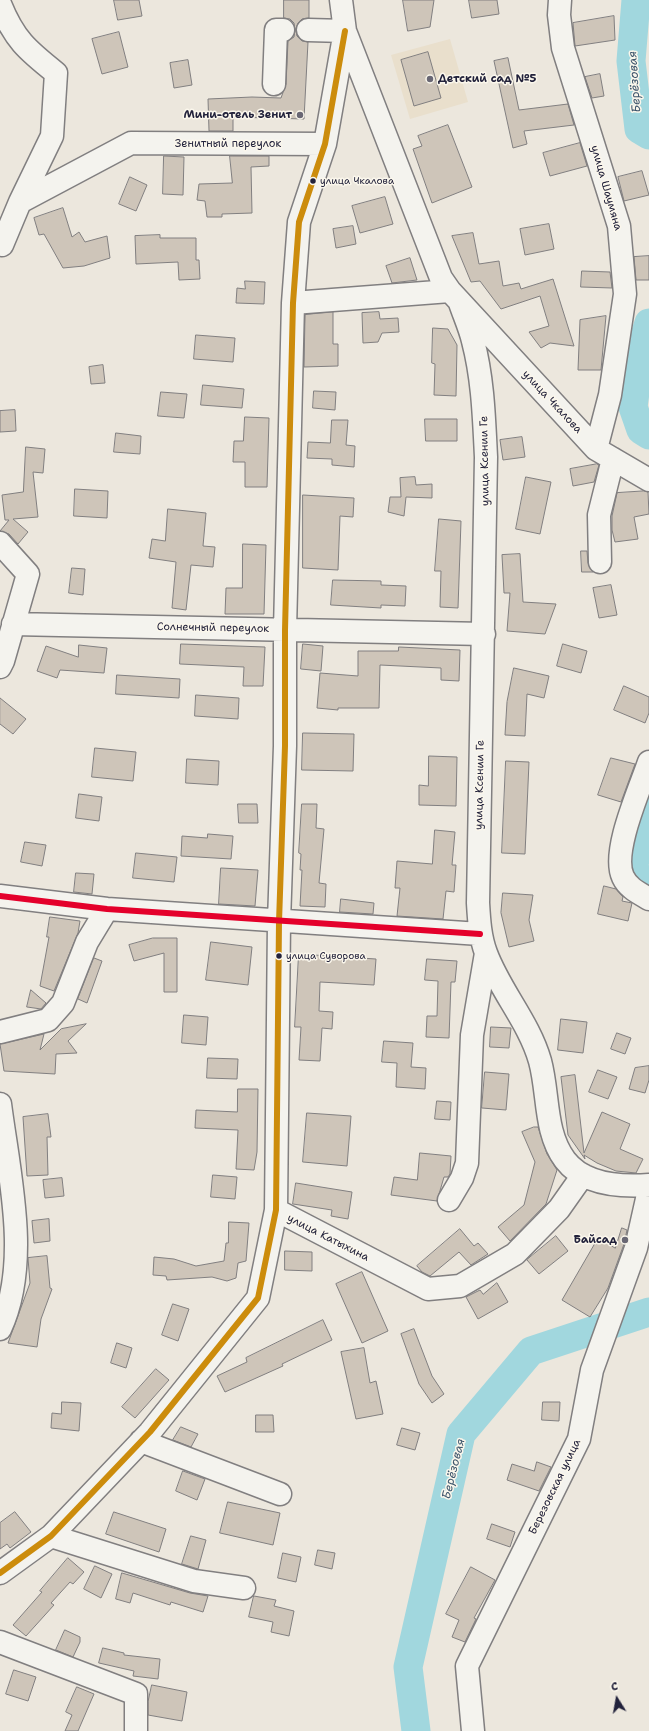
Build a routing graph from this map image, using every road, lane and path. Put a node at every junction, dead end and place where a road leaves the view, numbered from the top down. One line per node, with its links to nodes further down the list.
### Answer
1 (341, 0): 6 (street, улица Чкалова)
2 (560, 0): 13 (street, улица Шаумяна)
3 (0, 4): 9 (street)
4 (283, 30): 7 (street)
5 (308, 30): 6 (street)
6 (345, 31): 8 (street); 11 (street, улица Чкалова)
7 (274, 84)
8 (325, 144): 9 (street, Зенитный переулок); 12 (street)
9 (20, 202): 10 (street)
10 (2, 245)
11 (455, 297): 12 (street); 13 (street, улица Чкалова); 19 (street, улица Ксении Ге)
12 (293, 303): 18 (street)
13 (604, 454): 14 (street, улица Чкалова); 16 (street, улица Шаумяна)
14 (649, 480)
15 (0, 543): 17 (street)
16 (600, 562)
17 (13, 624): 18 (street, Солнечный переулок); 20 (street)
18 (285, 630): 19 (street, Солнечный переулок); 25 (street)
19 (484, 634): 26 (street, улица Ксении Ге)
20 (0, 667)
21 (649, 762): 23 (street)
22 (0, 896): 24 (street)
23 (649, 899)
24 (107, 909): 25 (street); 27 (street)
25 (278, 922): 26 (street); 33 (street)
26 (483, 944): 29 (street, улица Ксении Ге); 32 (street)
27 (0, 1032)
28 (0, 1104): 34 (street)
29 (583, 1175): 30 (street, улица Ксении Ге); 33 (street, улица Катыхина)
30 (649, 1185)
31 (649, 1190): 42 (street, Березовская улица)
32 (449, 1200)
33 (276, 1210): 35 (street, улица Катыхина)
34 (0, 1329)
35 (141, 1441): 36 (street); 37 (street, улица Катыхина)
36 (280, 1494)
37 (51, 1536): 38 (street, улица Катыхина); 39 (street)
38 (0, 1574)
39 (244, 1588)
40 (0, 1642): 41 (street)
41 (136, 1731)
42 (474, 1731)

